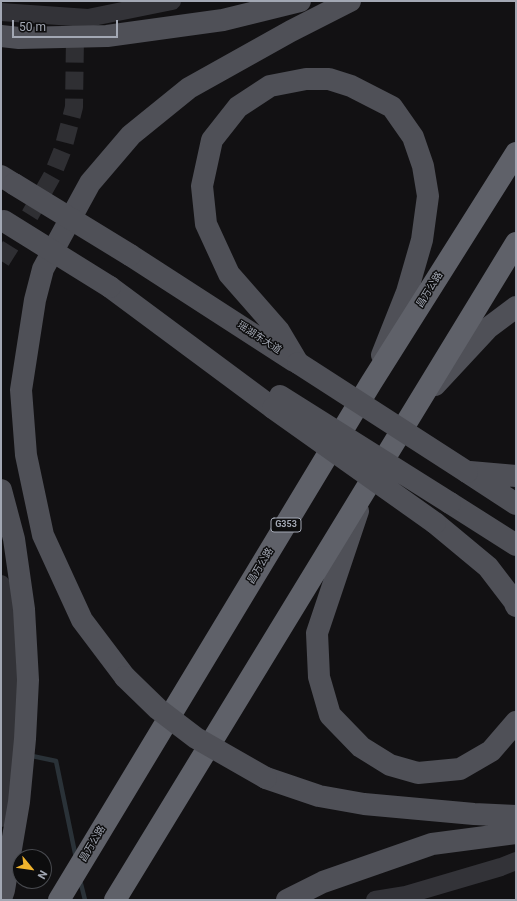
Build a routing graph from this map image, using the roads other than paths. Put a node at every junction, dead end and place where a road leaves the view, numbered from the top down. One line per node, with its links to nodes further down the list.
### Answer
1 (172, 1): 5 (street)
2 (300, 1): 7 (main road)
3 (350, 1): 26 (main road, bridge)
4 (1, 12): 5 (street)
5 (88, 18): 7 (street)
6 (1, 36): 7 (main road)
7 (74, 37)
8 (516, 153): 14 (highway, 昌万公路 / G353)
9 (7, 180): 13 (main road, 瑶湖东大道, bridge)
10 (2, 220): 15 (main road, bridge)
11 (516, 243): 16 (highway)
12 (516, 307): 16 (main road)
13 (298, 363): 14 (main road); 17 (main road, 瑶湖东大道, bridge)
14 (371, 383): 31 (highway, 昌万公路 / G353)
15 (276, 402): 22 (main road, bridge); 24 (main road, bridge)
16 (419, 402): 20 (highway)
17 (467, 472): 18 (main road); 21 (main road, 瑶湖东大道)
18 (516, 476)
19 (1, 490): 30 (main road)
20 (365, 490): 25 (main road); 32 (highway)
21 (516, 504)
22 (516, 545)
23 (1, 584): 27 (street)
24 (516, 606)
25 (516, 722)
26 (516, 816)
27 (1, 818)
28 (516, 833): 33 (main road)
29 (516, 860): 34 (street)
30 (1, 898)
31 (59, 900)
32 (114, 900)
33 (287, 900)
34 (375, 900)

